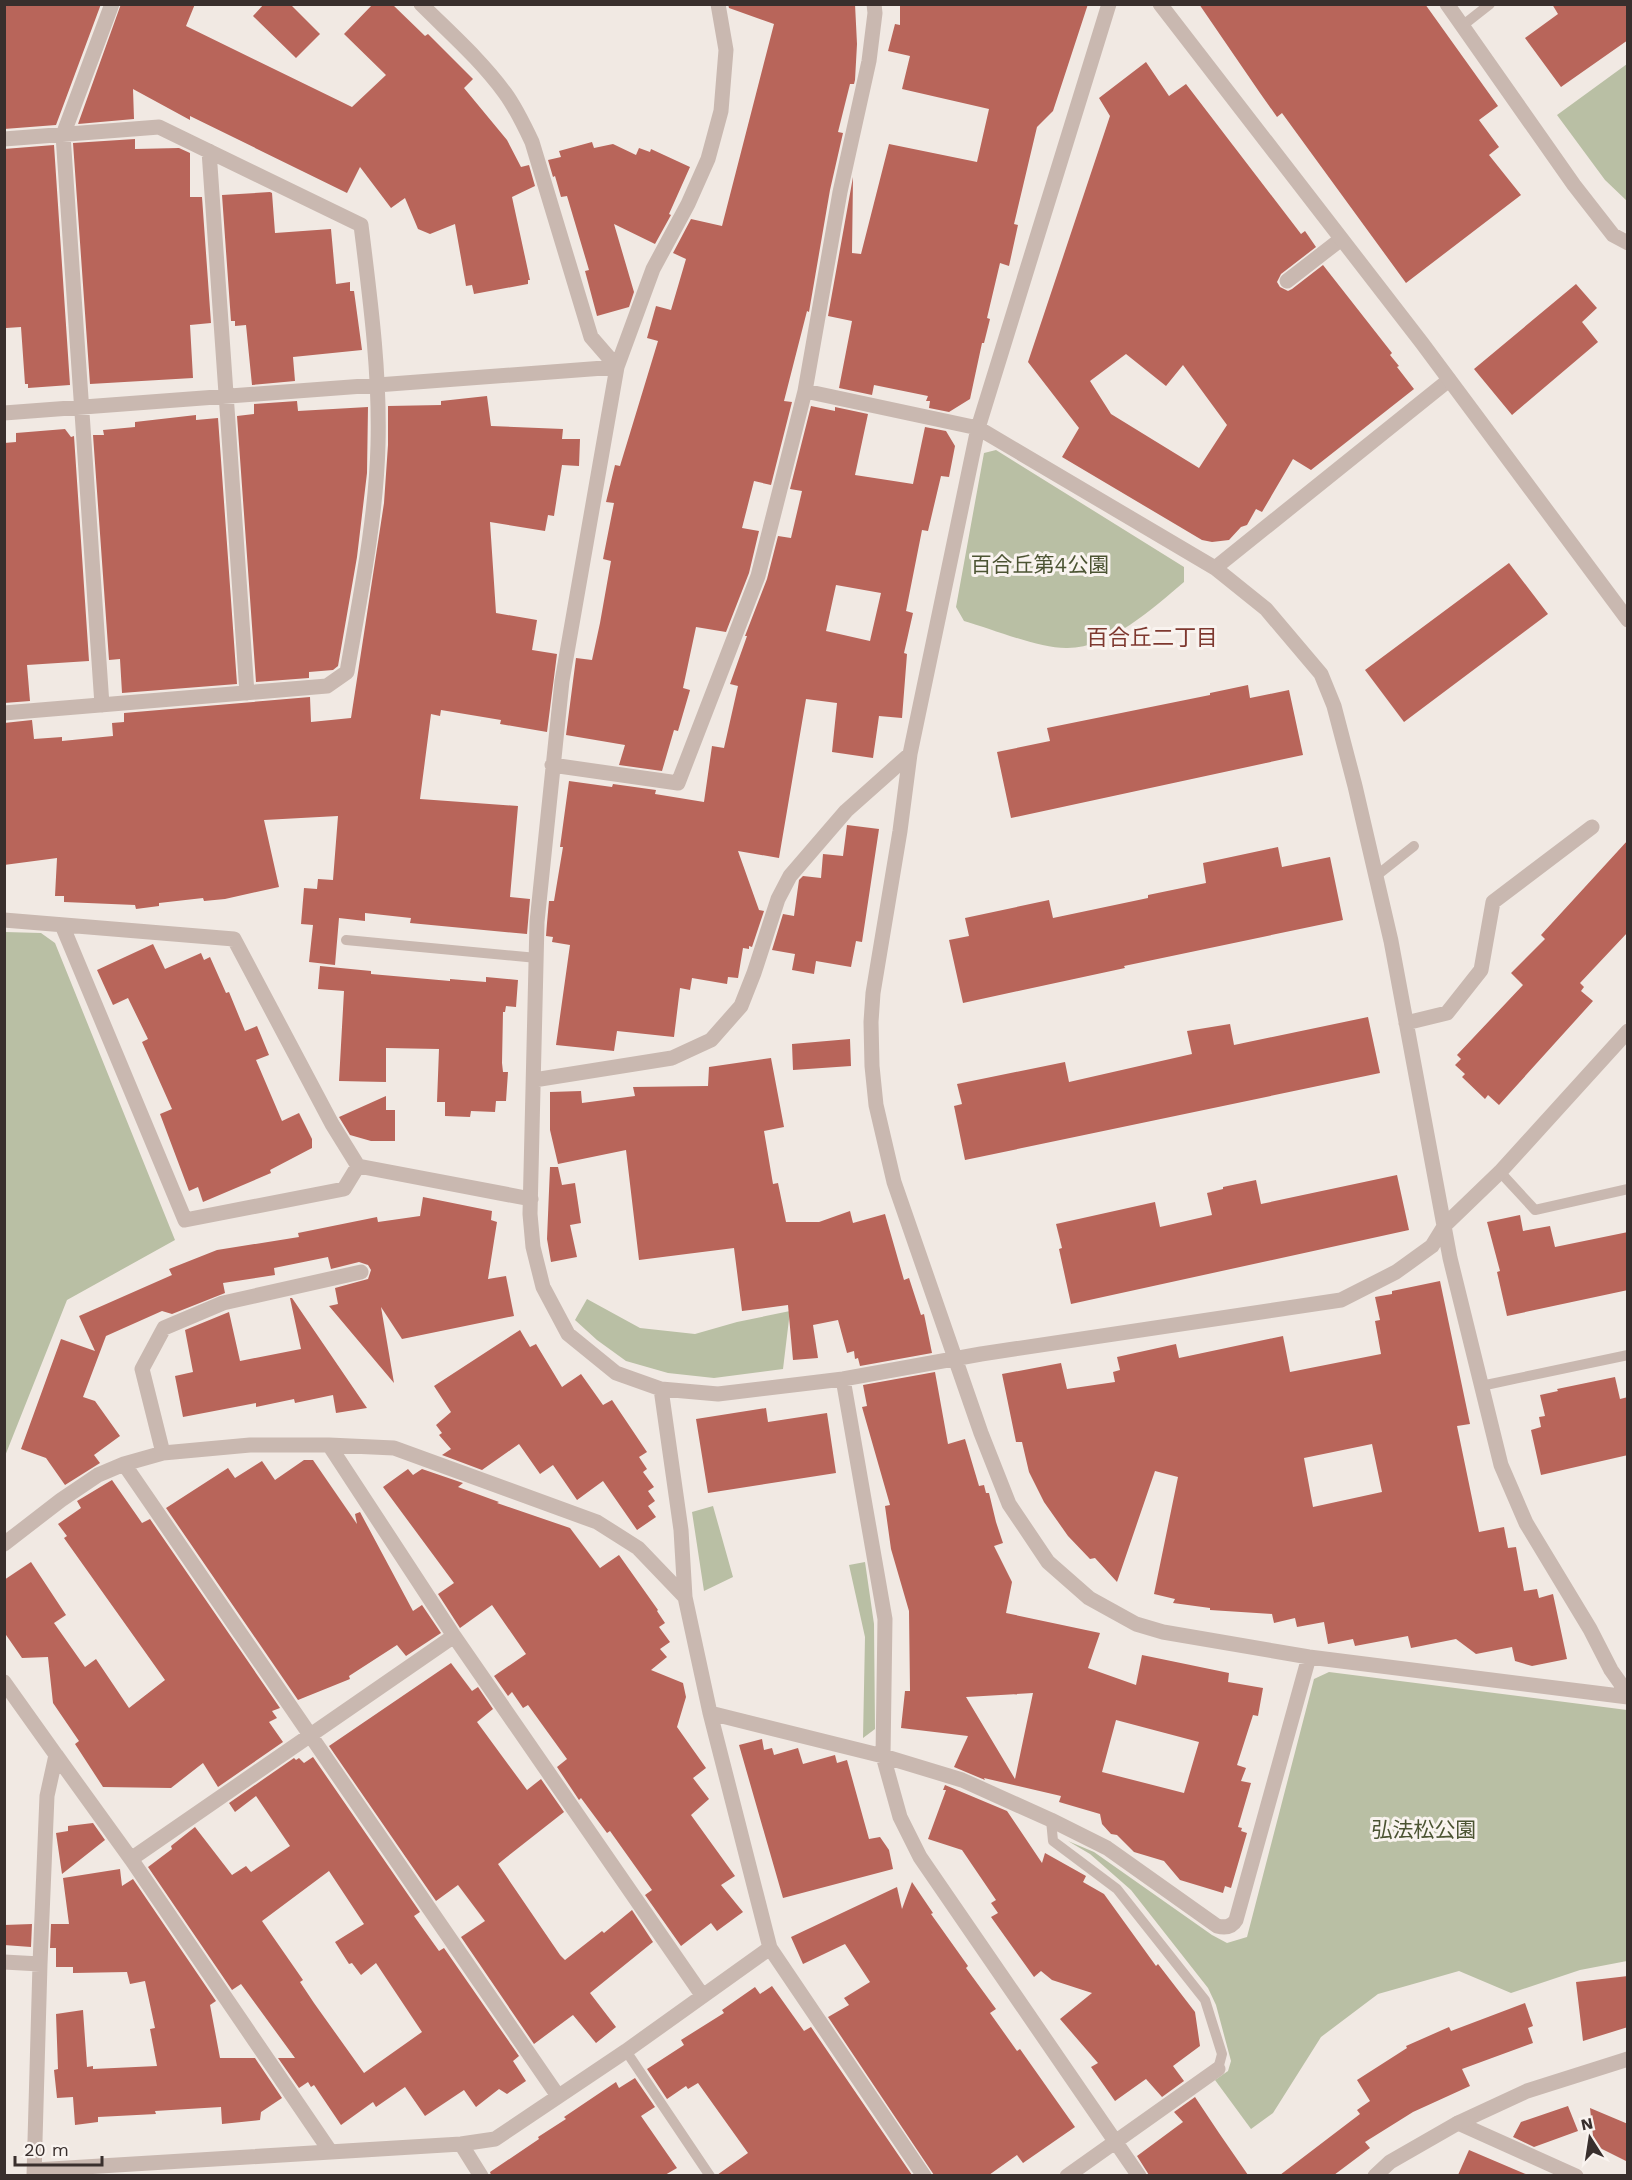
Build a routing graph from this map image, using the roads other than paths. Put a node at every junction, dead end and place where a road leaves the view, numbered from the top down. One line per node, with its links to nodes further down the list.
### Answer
1 (112, 4): 10 (street)
2 (421, 4): 16 (street)
3 (718, 4): 16 (street)
4 (874, 4): 19 (street)
5 (1109, 4): 23 (street)
6 (1160, 4): 13 (street)
7 (1447, 4): 9 (street)
8 (1490, 4): 9 (lane)
9 (1462, 26): 14 (street)
10 (63, 135): 11 (street); 12 (street); 21 (street)
11 (4, 139)
12 (209, 152): 18 (street); 20 (street)
13 (1340, 240): 15 (street); 17 (street)
14 (1628, 243)
15 (1287, 281)
16 (617, 367): 18 (street); 30 (street)
17 (1449, 380): 24 (street); 25 (street)
18 (377, 385): 20 (street); 26 (street)
19 (805, 391): 23 (street); 30 (street)
20 (226, 396): 21 (street); 26 (street)
21 (82, 407): 22 (street); 27 (street)
22 (4, 413)
23 (978, 428): 24 (street); 29 (street)
24 (1215, 568): 33 (street)
25 (1628, 620)
26 (247, 693): 27 (street)
27 (102, 705): 28 (street)
28 (4, 713)
29 (910, 754): 40 (street); 48 (street)
30 (552, 765): 37 (street)
31 (1592, 827): 38 (street)
32 (1414, 846): 33 (lane)
33 (1376, 876): 38 (street)
34 (4, 920): 35 (street)
35 (62, 925): 41 (street); 41 (street)
36 (346, 940): 37 (lane)
37 (537, 958): 40 (street)
38 (1406, 1023): 45 (street)
39 (1625, 1039): 42 (street)
40 (534, 1080): 44 (street)
41 (358, 1166): 44 (street)
42 (1500, 1172): 43 (lane); 45 (street)
43 (1628, 1189)
44 (531, 1199): 51 (street)
45 (1445, 1225): 48 (street); 50 (street)
46 (361, 1272): 53 (street)
47 (1628, 1355): 50 (lane)
48 (955, 1359): 49 (street); 58 (street)
49 (843, 1378): 51 (street); 64 (street)
50 (1482, 1386): 60 (street)
51 (661, 1389): 56 (street)
52 (329, 1445): 53 (street); 56 (street); 57 (street)
53 (163, 1452): 54 (street)
54 (124, 1464): 55 (street); 62 (street)
55 (4, 1544)
56 (685, 1597): 61 (street)
57 (454, 1636): 62 (street); 70 (street)
58 (1309, 1657): 60 (street); 65 (street)
59 (4, 1682): 63 (street)
60 (1628, 1695)
61 (710, 1713): 64 (street); 67 (street)
62 (310, 1735): 66 (street); 74 (street)
63 (56, 1755): 66 (street); 69 (street)
64 (883, 1756): 65 (street); 76 (street)
65 (1052, 1820): 73 (lane)
66 (131, 1859): 78 (street)
67 (770, 1948): 70 (street); 83 (street)
68 (4, 1962): 69 (street)
69 (40, 1964): 80 (street)
70 (702, 1995): 71 (street)
71 (626, 2051): 74 (street); 82 (lane)
72 (1628, 2059): 75 (street)
73 (1218, 2069): 76 (street)
74 (558, 2096): 77 (street)
75 (1458, 2123): 79 (street); 87 (street)
76 (1116, 2142): 84 (street); 85 (street)
77 (461, 2144): 78 (street); 81 (street)
78 (330, 2151): 80 (street)
79 (1390, 2169): 86 (street)
80 (35, 2173)
81 (482, 2175)
82 (710, 2175)
83 (924, 2175)
84 (1066, 2175)
85 (1139, 2175)
86 (1375, 2175)
87 (1576, 2175)

